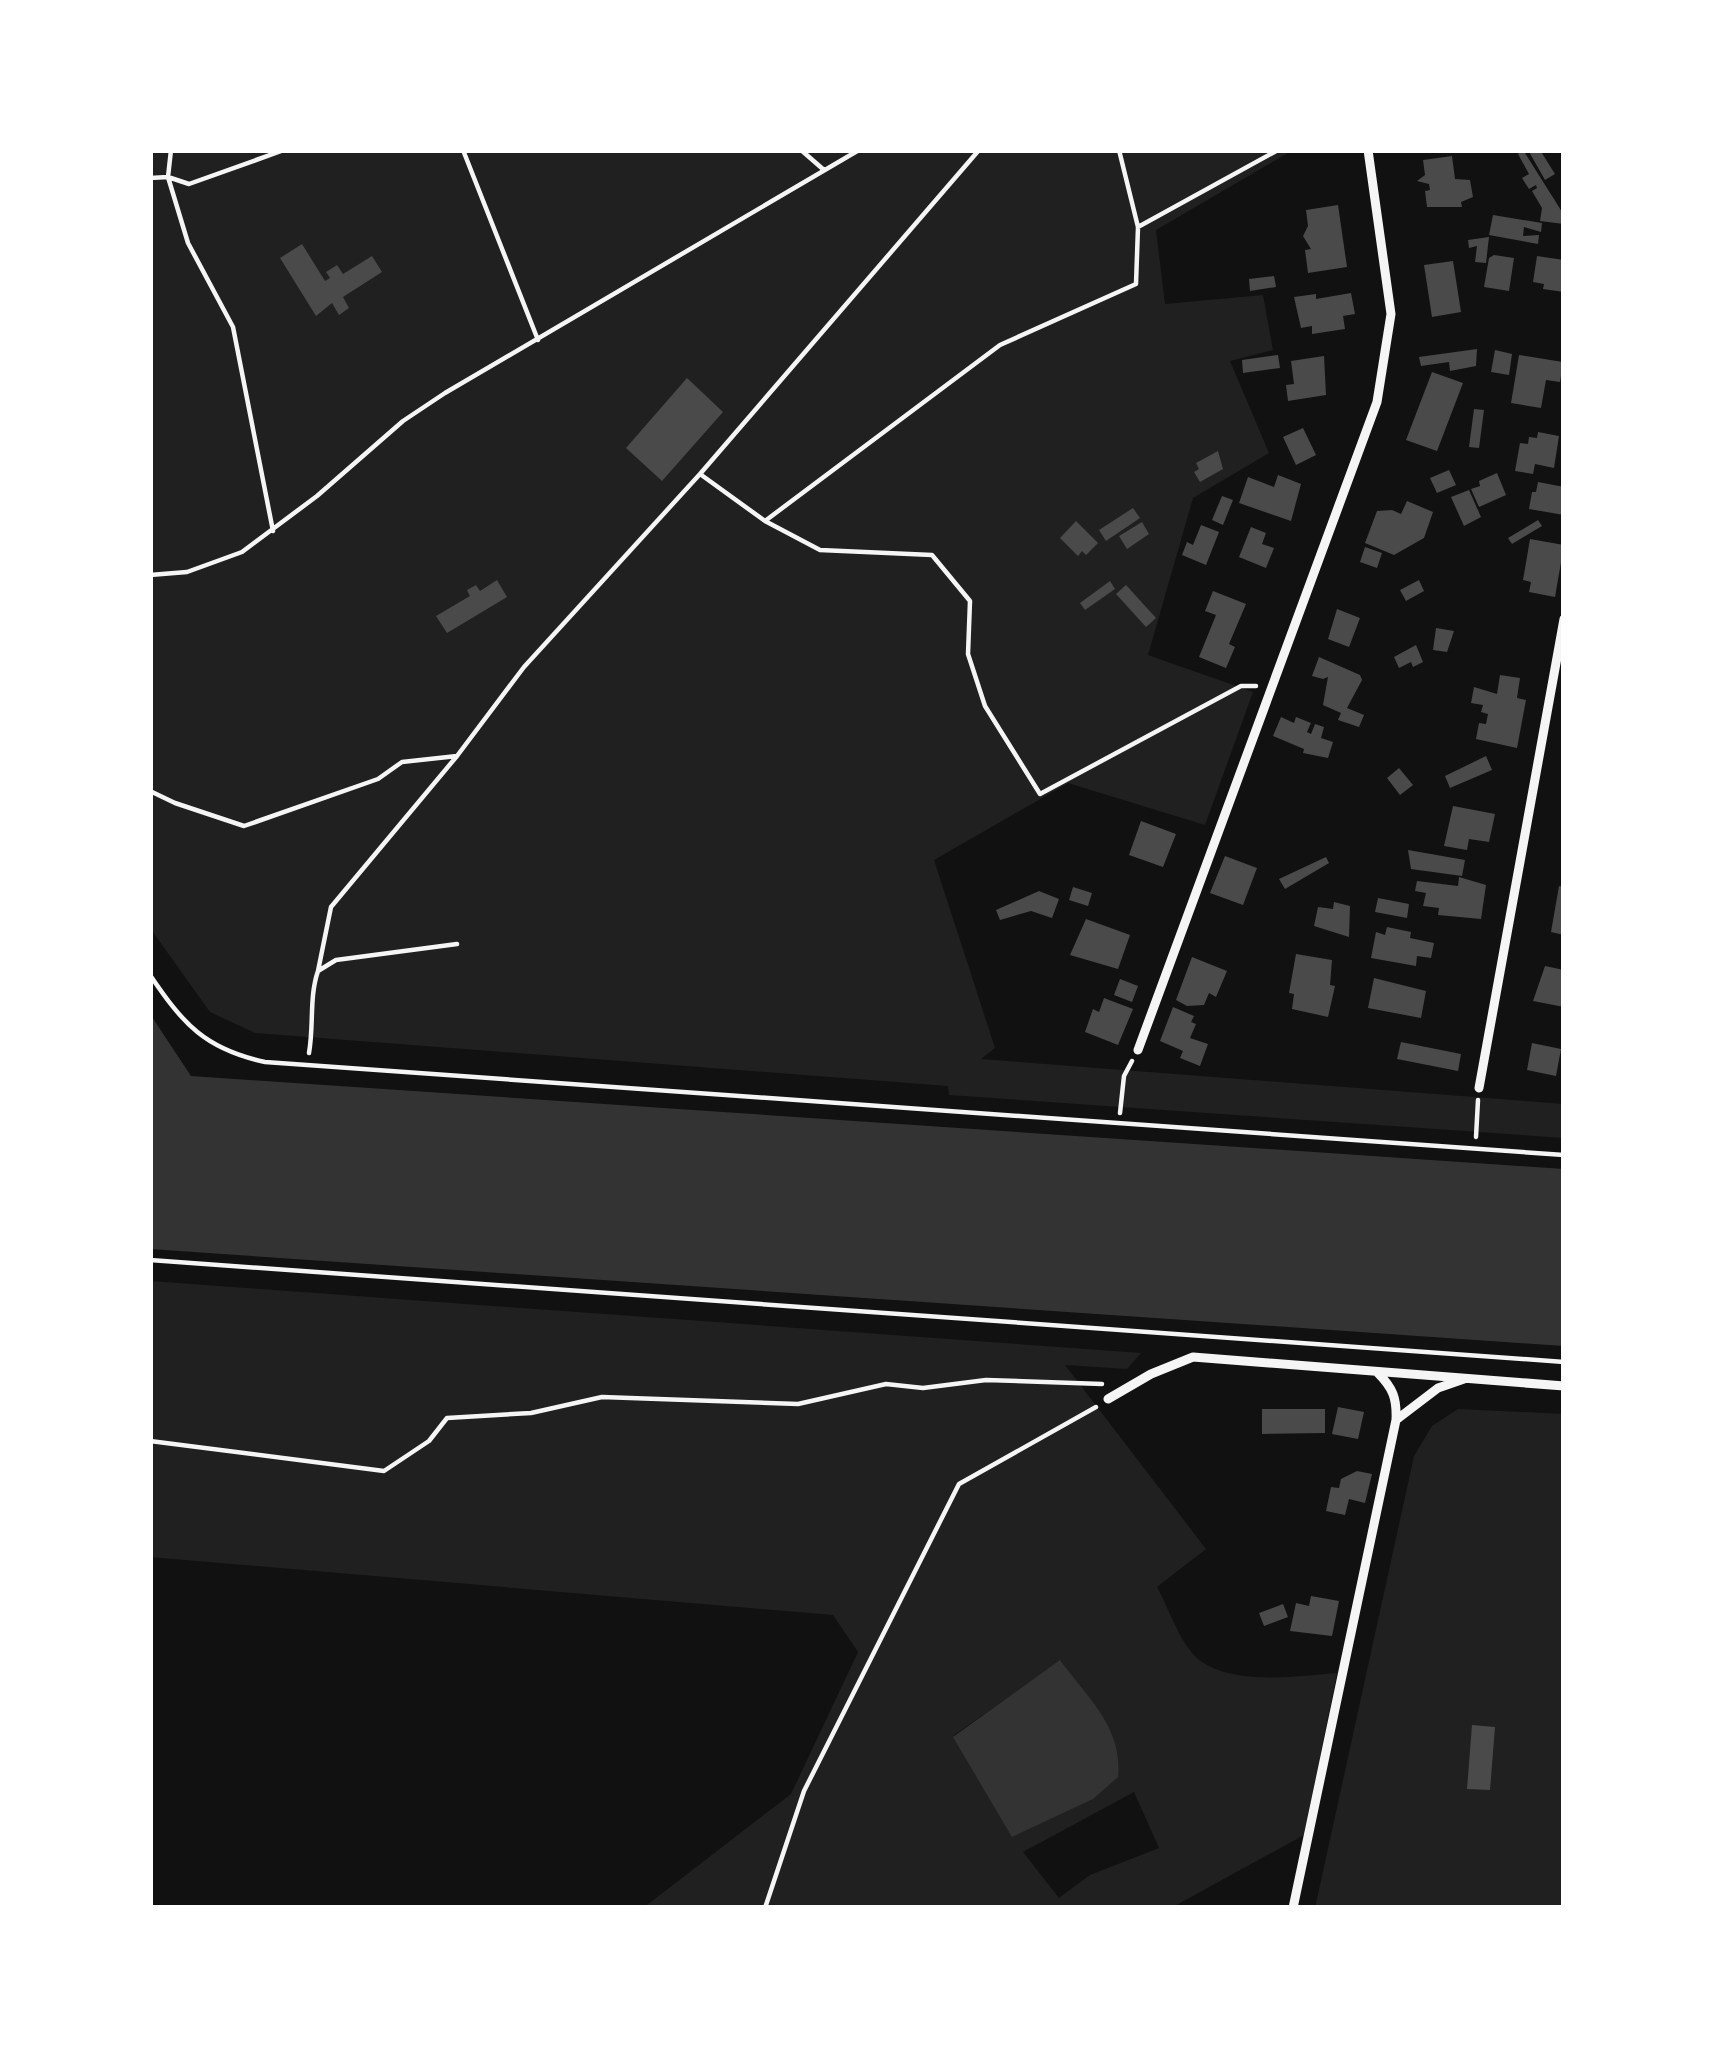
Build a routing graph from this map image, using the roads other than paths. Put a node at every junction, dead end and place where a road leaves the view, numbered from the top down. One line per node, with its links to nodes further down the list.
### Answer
1 (1368, 150): 4 (street)
2 (1564, 619): 5 (street)
3 (150, 975): 6 (lane)
4 (1138, 1050)
5 (1479, 1088)
6 (1564, 1155)
7 (150, 1260): 8 (lane)
8 (1564, 1362)
9 (1377, 1372): 10 (street); 12 (street); 13 (street)
10 (1464, 1379): 11 (street); 13 (street)
11 (1564, 1386)
12 (1108, 1400)
13 (1396, 1420): 14 (street)
14 (1293, 1908)

